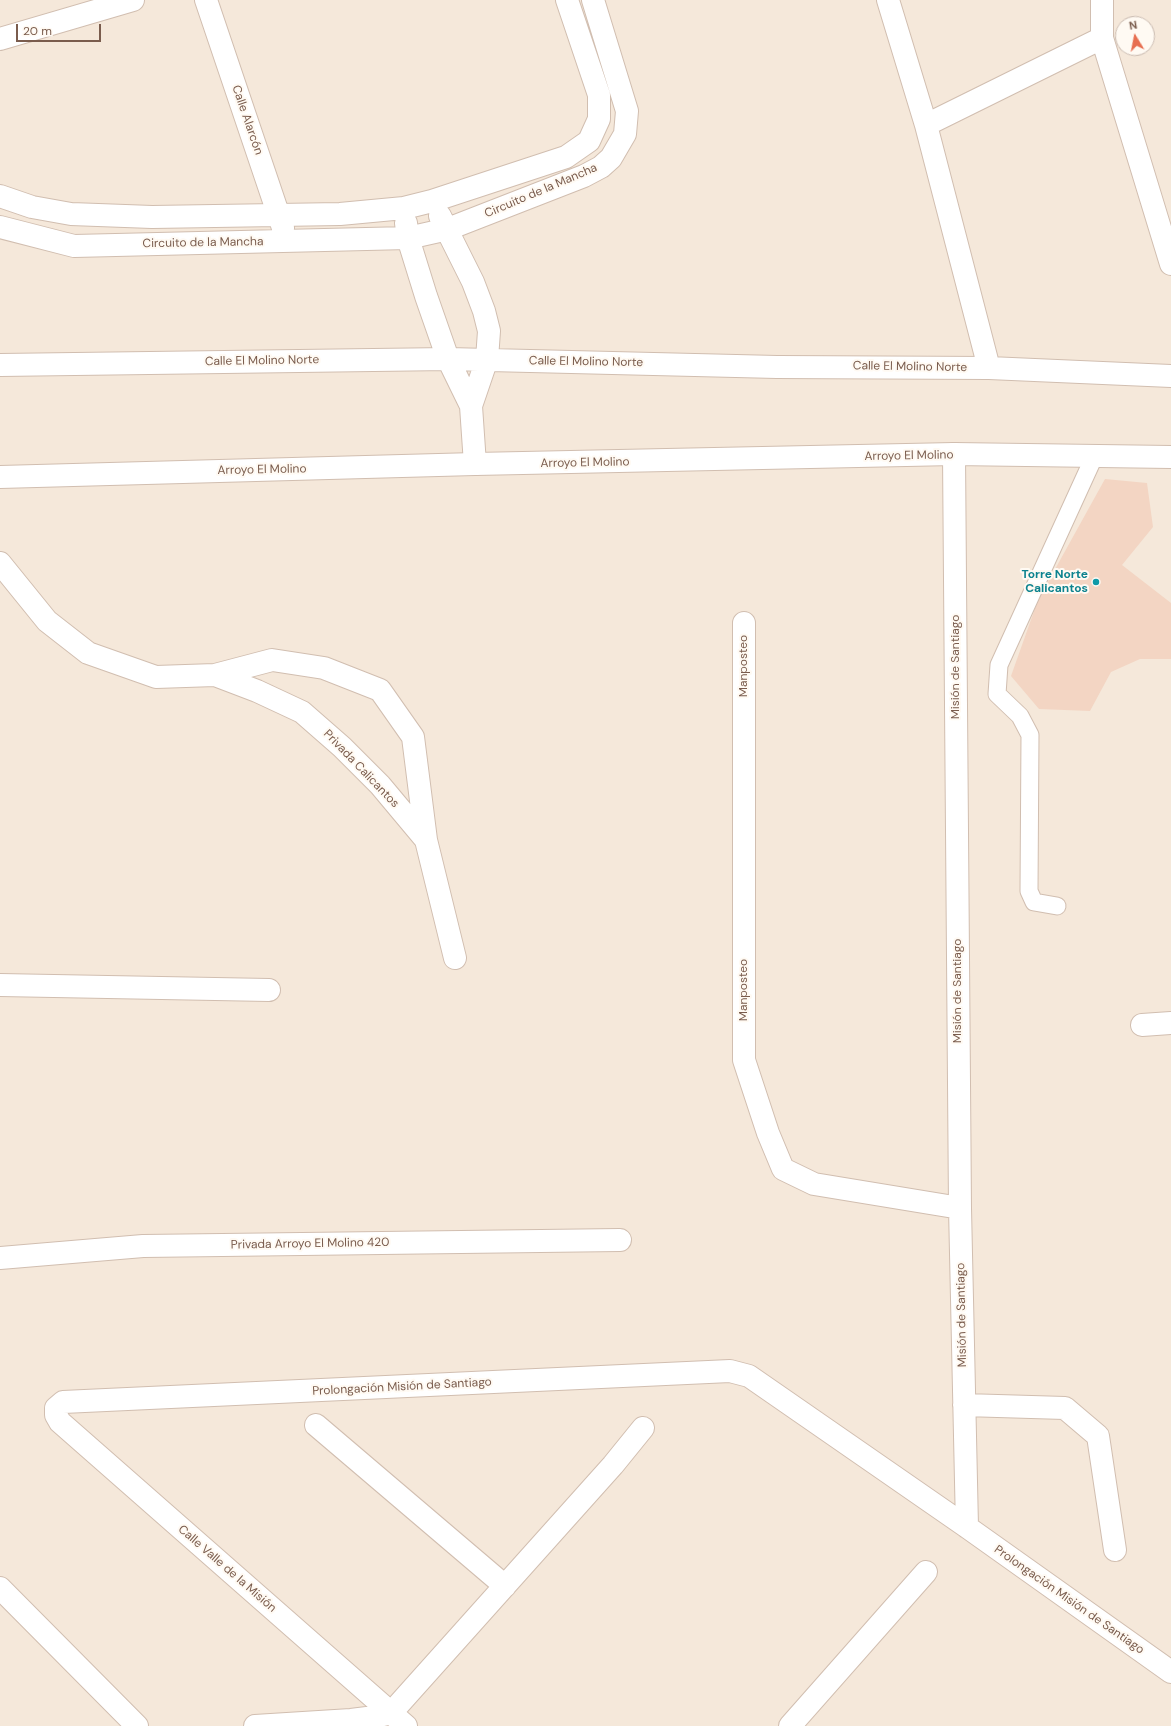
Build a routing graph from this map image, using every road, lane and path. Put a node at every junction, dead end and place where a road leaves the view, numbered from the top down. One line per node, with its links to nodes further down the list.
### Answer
1 (132, 0): 8 (street)
2 (206, 0): 15 (street, Calle Alarcón)
3 (567, 0): 10 (street, Circuito de la Mancha)
4 (593, 0): 11 (street, Circuito de la Mancha)
5 (888, 0): 9 (street)
6 (1102, 0): 7 (street)
7 (1102, 38): 9 (street); 20 (street)
8 (0, 39)
9 (926, 125): 24 (street)
10 (589, 141): 11 (street); 13 (street, Circuito de la Mancha)
11 (611, 158): 17 (street, Circuito de la Mancha)
12 (0, 196): 15 (street, Circuito de la Mancha)
13 (432, 201): 14 (street, Circuito de la Mancha); 17 (street)
14 (404, 208): 15 (street, Circuito de la Mancha); 18 (street)
15 (278, 215): 19 (street, Calle Alarcón)
16 (0, 227): 19 (street, Circuito de la Mancha)
17 (448, 229): 18 (street, Circuito de la Mancha); 22 (street)
18 (408, 238): 19 (street, Circuito de la Mancha); 21 (street)
19 (287, 240)
20 (1171, 264)
21 (448, 359): 22 (street, Calle El Molino Norte); 23 (street, Calle El Molino Norte); 26 (street)
22 (487, 359): 24 (street, Calle El Molino Norte); 26 (street)
23 (0, 365)
24 (989, 368): 25 (street, Calle El Molino Norte)
25 (1171, 376)
26 (471, 406): 30 (street)
27 (954, 454): 28 (street, Arroyo El Molino); 30 (street, Arroyo El Molino); 42 (street, Misión de Santiago)
28 (1094, 457): 29 (street, Arroyo El Molino); 36 (lane)
29 (1170, 461)
30 (475, 464): 31 (street, Arroyo El Molino)
31 (0, 477)
32 (0, 563): 34 (street, Privada Calicantos)
33 (744, 623): 42 (street, Manposteo)
34 (215, 675): 35 (street, Privada Calicantos); 35 (street)
35 (426, 840): 37 (street, Privada Calicantos)
36 (1057, 906)
37 (455, 958)
38 (0, 985): 39 (street)
39 (269, 990)
40 (1171, 1023): 41 (street)
41 (1142, 1025)
42 (960, 1208): 45 (street, Misión de Santiago)
43 (620, 1240): 44 (street, Privada Arroyo El Molino 420)
44 (0, 1258)
45 (964, 1405): 49 (street, Misión de Santiago); 50 (street)
46 (56, 1408): 49 (street, Prolongación Misión de Santiago); 55 (street, Calle Valle de la Misión)
47 (316, 1425): 52 (street)
48 (643, 1428): 52 (street)
49 (967, 1527): 54 (street, Prolongación Misión de Santiago)
50 (1115, 1550)
51 (926, 1572): 58 (street)
52 (505, 1586): 55 (street)
53 (0, 1588): 56 (street)
54 (1171, 1672)
55 (398, 1719): 57 (street)
56 (137, 1726)
57 (255, 1726)
58 (790, 1726)

